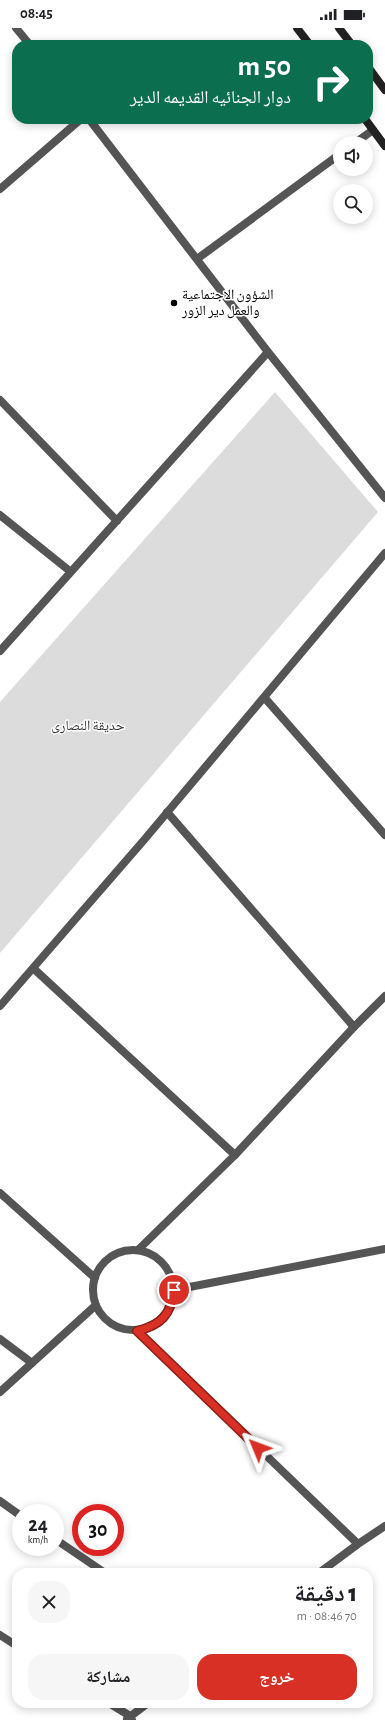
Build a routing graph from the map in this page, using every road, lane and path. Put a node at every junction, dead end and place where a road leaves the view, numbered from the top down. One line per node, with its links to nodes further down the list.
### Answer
1 (16, 28): 4 (street)
2 (297, 28): 5 (main road)
3 (340, 28): 6 (main road)
4 (26, 40)
5 (306, 40)
6 (348, 40)
7 (373, 74): 8 (main road)
8 (385, 90)
9 (75, 124): 16 (street)
10 (93, 124): 17 (street)
11 (369, 124): 12 (main road)
12 (373, 130): 13 (street); 14 (main road)
13 (365, 136)
14 (385, 146)
15 (333, 159): 17 (street)
16 (0, 189)
17 (197, 259): 18 (street)
18 (268, 352): 20 (street); 22 (street)
19 (0, 400): 22 (street)
20 (385, 498)
21 (0, 514): 24 (street)
22 (117, 521): 24 (street)
23 (385, 553): 26 (street)
24 (71, 572): 25 (street)
25 (0, 651)
26 (264, 697): 27 (street); 28 (street)
27 (167, 812): 29 (street); 32 (street)
28 (385, 835)
29 (33, 968): 31 (street); 33 (street)
30 (385, 996): 32 (street)
31 (0, 1006)
32 (354, 1027): 33 (street)
33 (235, 1155): 36 (street)
34 (0, 1193): 37 (street)
35 (385, 1249): 38 (street)
36 (138, 1250): 37 (street); 38 (street)
37 (95, 1278): 39 (street)
38 (174, 1290): 40 (street)
39 (96, 1305): 40 (street); 42 (street)
40 (137, 1331): 47 (street)
41 (0, 1339): 42 (street)
42 (32, 1363): 43 (street)
43 (0, 1392)
44 (0, 1501): 45 (street)
45 (12, 1510)
46 (385, 1526): 47 (street)
47 (358, 1544): 50 (street)
48 (64, 1545): 49 (street)
49 (98, 1568)
50 (326, 1568)
51 (0, 1635): 52 (street)
52 (12, 1643)
53 (116, 1708): 55 (street)
54 (142, 1708): 55 (street)
55 (130, 1719)

